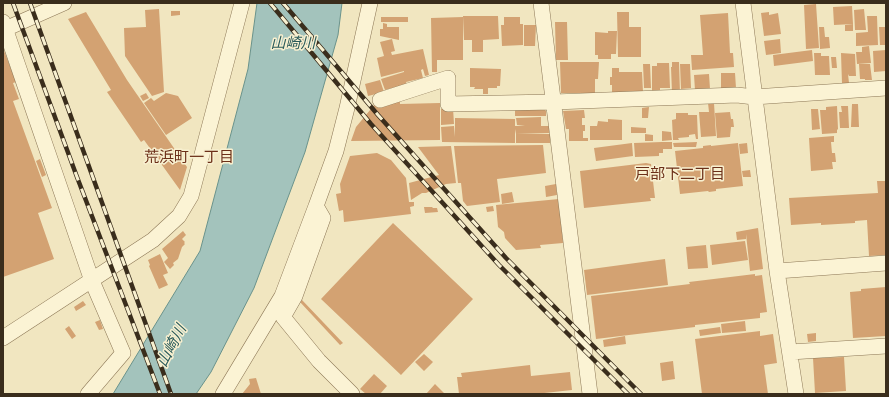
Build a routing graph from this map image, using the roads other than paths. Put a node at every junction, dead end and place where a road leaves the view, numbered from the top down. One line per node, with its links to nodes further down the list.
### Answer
1 (64, 3): 6 (street)
2 (242, 3): 14 (street)
3 (370, 3): 11 (street)
4 (541, 3): 10 (street)
5 (744, 3): 8 (street)
6 (4, 27): 14 (street)
7 (886, 88): 8 (street)
8 (754, 97): 10 (street); 13 (street)
9 (380, 100): 10 (street)
10 (554, 102): 21 (street)
11 (316, 206): 19 (street); 20 (street)
12 (886, 263): 13 (street)
13 (777, 271): 17 (street)
14 (92, 281): 15 (street); 18 (street)
15 (3, 338)
16 (886, 346): 17 (street)
17 (790, 352): 22 (street)
18 (88, 394)
19 (223, 394)
20 (352, 394)
21 (590, 394)
22 (796, 394)

